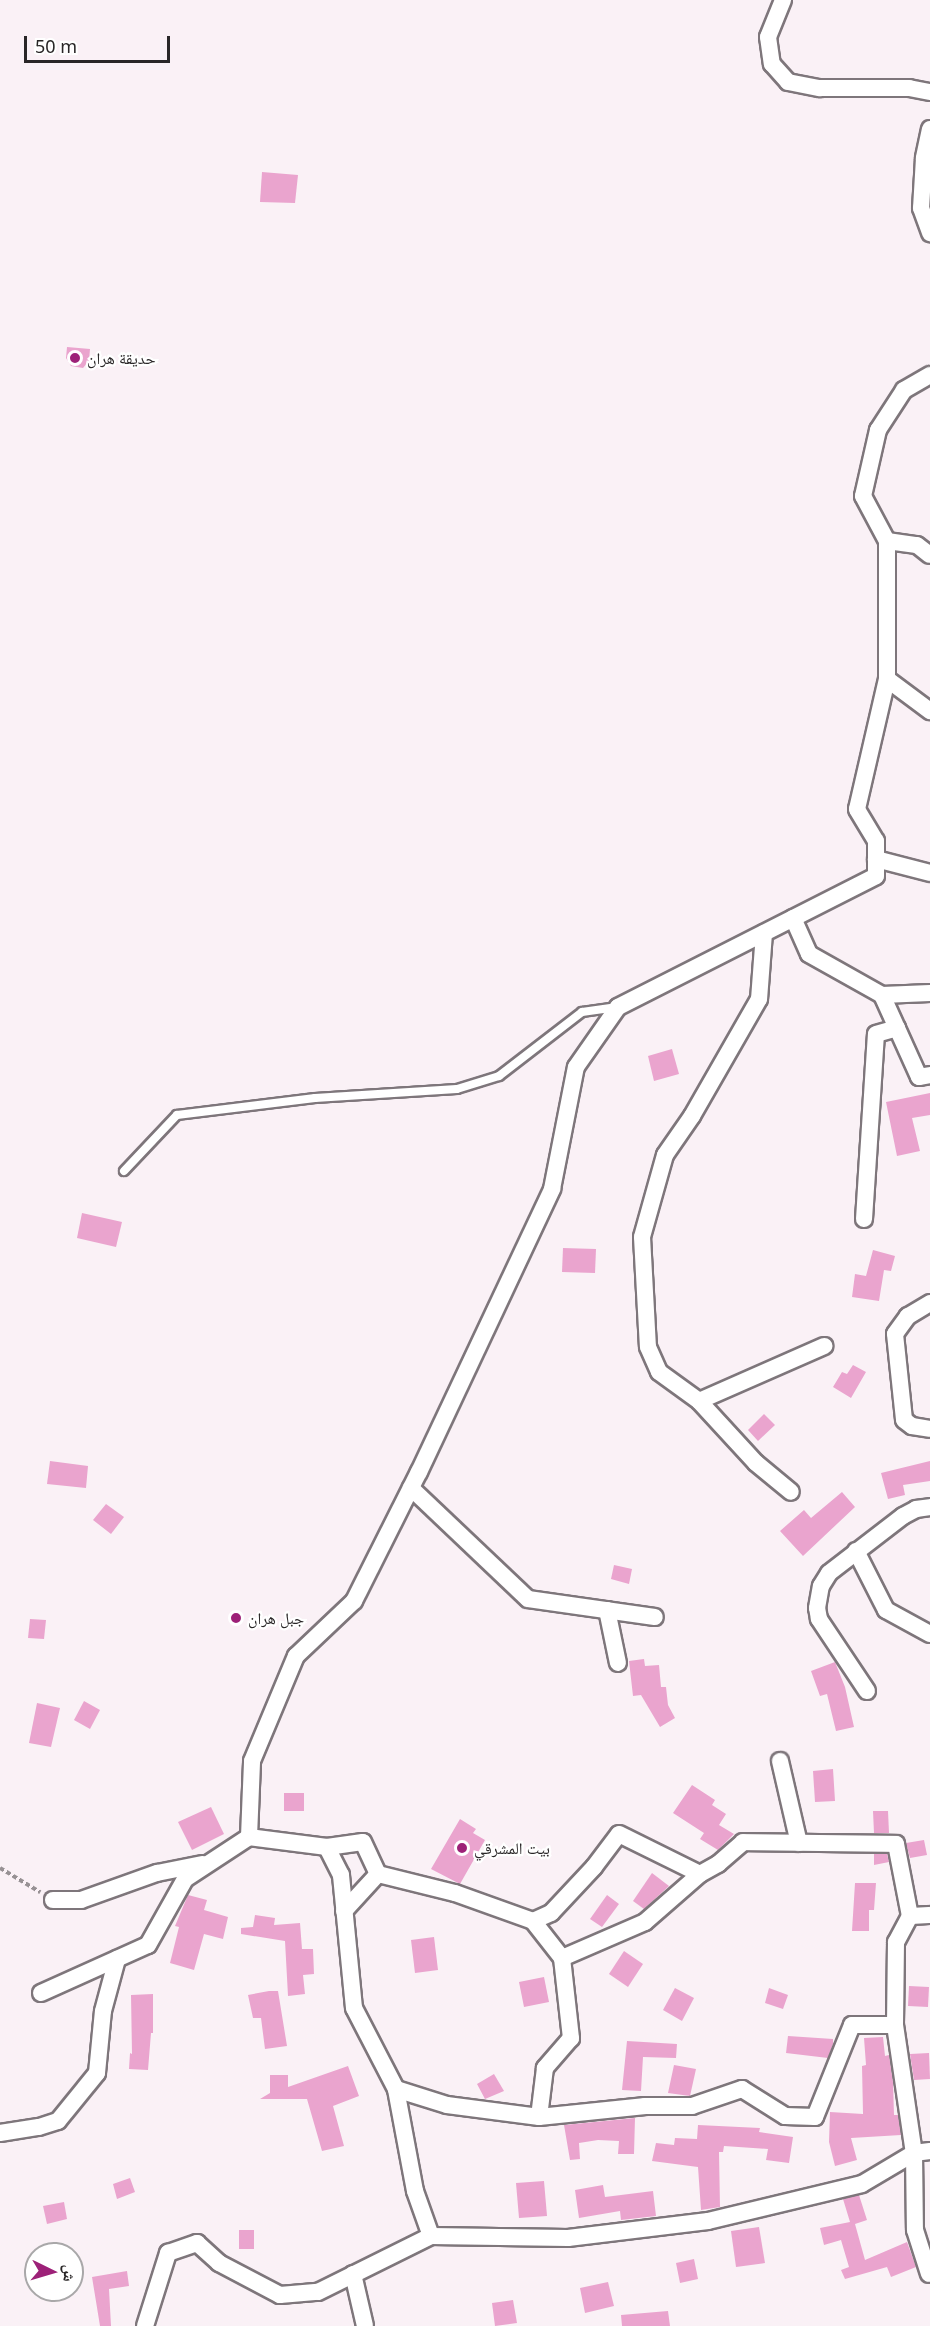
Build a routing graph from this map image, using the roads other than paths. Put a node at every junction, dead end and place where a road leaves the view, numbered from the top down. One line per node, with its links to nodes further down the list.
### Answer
1 (783, 0): 2 (street)
2 (930, 92)
3 (930, 129): 4 (street)
4 (930, 233)
5 (930, 375): 6 (street)
6 (887, 541): 7 (street); 8 (street)
7 (930, 555)
8 (887, 679): 9 (street); 10 (street)
9 (930, 711)
10 (876, 859): 11 (street); 12 (street)
11 (930, 873)
12 (792, 918): 13 (street); 15 (street)
13 (764, 933): 16 (street); 23 (street)
14 (930, 993): 15 (street)
15 (882, 995): 17 (street)
16 (618, 1007): 19 (lane); 25 (street)
17 (897, 1028): 18 (street); 20 (street)
18 (930, 1075)
19 (124, 1172)
20 (864, 1219)
21 (930, 1303): 24 (street)
22 (824, 1346): 23 (street)
23 (699, 1401): 26 (street)
24 (930, 1429)
25 (411, 1488): 29 (street); 35 (street)
26 (791, 1492)
27 (930, 1507): 28 (street)
28 (856, 1551): 31 (street); 33 (street)
29 (607, 1610): 30 (street); 32 (street)
30 (656, 1617)
31 (930, 1635)
32 (618, 1663)
33 (867, 1691)
34 (780, 1761): 36 (street)
35 (249, 1837): 37 (street); 38 (street)
36 (799, 1843): 40 (street); 43 (street)
37 (327, 1847): 39 (street); 42 (street)
38 (212, 1862): 41 (street); 47 (street)
39 (378, 1874): 42 (street); 45 (street)
40 (700, 1874): 45 (street); 46 (street)
41 (53, 1900)
42 (344, 1911): 50 (street)
43 (910, 1916): 44 (street); 49 (street)
44 (930, 1916)
45 (533, 1921): 46 (street)
46 (562, 1958): 51 (street)
47 (117, 1959): 48 (street); 52 (street)
48 (41, 1993)
49 (895, 2025): 51 (street); 53 (street)
50 (396, 2089): 51 (street); 54 (street)
51 (539, 2117)
52 (0, 2133)
53 (922, 2152): 54 (street); 56 (street)
54 (431, 2236): 55 (street)
55 (353, 2274): 57 (street); 58 (street)
56 (929, 2274)
57 (145, 2326)
58 (364, 2326)

